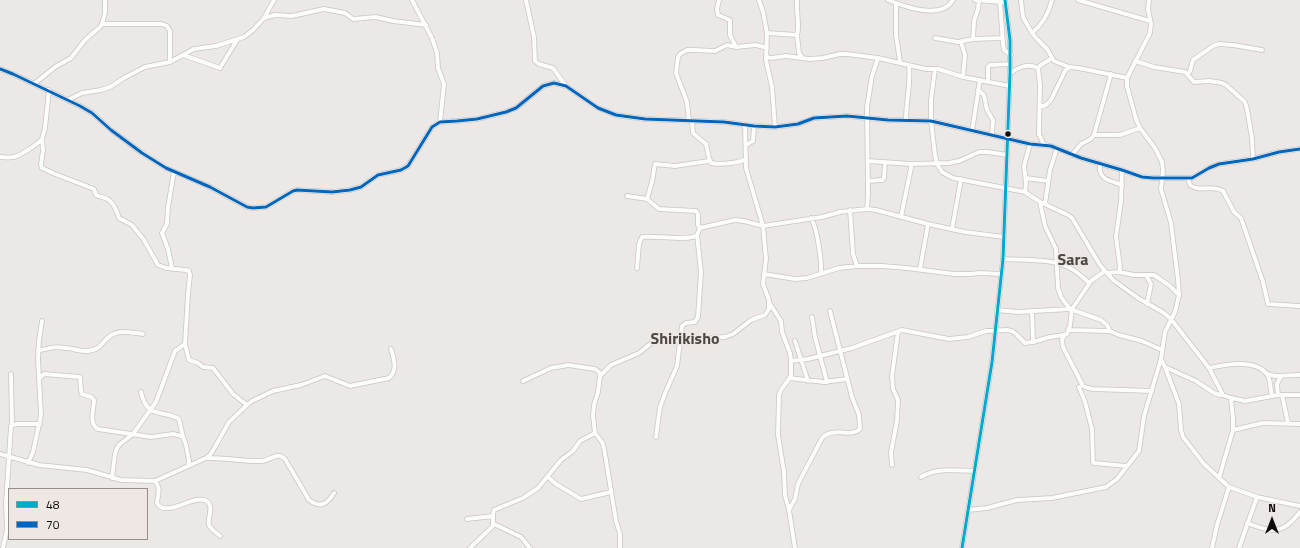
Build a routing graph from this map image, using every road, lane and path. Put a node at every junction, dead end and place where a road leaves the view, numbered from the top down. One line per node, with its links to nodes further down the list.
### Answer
1 (105, 0): 21 (street)
2 (274, 0): 19 (street)
3 (412, 0): 22 (street)
4 (526, 0): 57 (street)
5 (719, 0): 31 (street)
6 (759, 0): 24 (street)
7 (798, 0): 25 (street)
8 (890, 0): 18 (street)
9 (953, 0): 18 (street)
10 (975, 0): 11 (street)
11 (979, 0): 17 (street); 28 (street)
12 (1021, 0): 23 (street)
13 (1052, 0): 23 (street)
14 (1078, 0): 20 (street)
15 (1149, 0): 20 (street)
16 (1005, 1): 17 (street); 35 (street)
17 (1000, 2): 27 (street)
18 (896, 4): 42 (street)
19 (264, 18): 22 (street); 29 (street)
20 (1150, 21): 40 (street)
21 (102, 24): 41 (street); 56 (street)
22 (426, 25): 67 (street)
23 (1032, 33): 39 (street)
24 (767, 34): 25 (street); 32 (street)
25 (797, 35): 37 (street)
26 (935, 38): 30 (street)
27 (1002, 38): 28 (street); 35 (street)
28 (973, 39): 30 (street)
29 (237, 40): 34 (street); 34 (street)
30 (961, 42): 52 (street)
31 (736, 47): 32 (street); 65 (street)
32 (767, 48): 36 (street)
33 (1262, 50): 51 (street)
34 (183, 55): 41 (street)
35 (1011, 55): 43 (street)
36 (766, 57): 37 (street); 70 (street)
37 (802, 57): 38 (street)
38 (878, 58): 42 (street); 63 (street)
39 (1052, 58): 45 (street); 46 (street)
40 (1135, 61): 51 (street); 53 (street)
41 (170, 62): 61 (street)
42 (900, 62): 44 (street)
43 (1010, 64): 49 (street); 55 (street)
44 (909, 65): 48 (street); 64 (street)
45 (1069, 67): 50 (street); 62 (street)
46 (1038, 68): 49 (street); 62 (street)
47 (0, 69): 56 (street)
48 (935, 69): 52 (street); 66 (street)
49 (1010, 74): 58 (street)
50 (1111, 74): 53 (street); 74 (street)
51 (1188, 74): 86 (street)
52 (963, 76): 54 (street)
53 (1127, 78): 71 (street)
54 (980, 80): 55 (street); 60 (street)
55 (988, 81): 58 (street)
56 (34, 84): 59 (street)
57 (566, 86): 65 (street); 67 (street)
58 (1010, 86): 75 (street)
59 (49, 90): 61 (street); 76 (street)
60 (978, 90): 72 (street); 73 (street)
61 (68, 100): 94 (street)
62 (1040, 107): 79 (street)
63 (867, 117): 64 (street); 70 (street); 88 (street)
64 (906, 120): 66 (street)
65 (690, 121): 68 (street); 87 (street)
66 (931, 121): 72 (street); 91 (street)
67 (440, 122): 94 (street)
68 (746, 125): 69 (street); 78 (street)
69 (754, 126): 70 (street); 78 (street)
70 (775, 127)
71 (1140, 128): 74 (street); 96 (street)
72 (972, 130): 73 (street)
73 (992, 134): 75 (street)
74 (1094, 135): 83 (street)
75 (1007, 138): 77 (street); 82 (street)
76 (42, 139): 84 (street); 120 (street)
77 (1030, 144): 79 (street); 95 (street)
78 (746, 145): 85 (street)
79 (1044, 145): 80 (street)
80 (1057, 148): 83 (street); 100 (street)
81 (1300, 149): 86 (street)
82 (1007, 155): 91 (street); 102 (street)
83 (1072, 155): 92 (street)
84 (0, 157)
85 (746, 159): 87 (street); 112 (street)
86 (1253, 159): 97 (street)
87 (710, 160): 105 (street)
88 (868, 160): 89 (street); 99 (street)
89 (885, 162): 90 (street); 99 (street)
90 (911, 164): 91 (street); 109 (street)
91 (938, 164): 98 (street)
92 (1100, 164): 93 (street); 101 (street)
93 (1122, 170): 96 (street); 101 (street)
94 (174, 172): 120 (street)
95 (1026, 178): 100 (street); 103 (street)
96 (1162, 178): 97 (street); 130 (street)
97 (1188, 178): 133 (street)
98 (961, 179): 102 (street); 114 (street)
99 (868, 181): 107 (street)
100 (1048, 181): 106 (street)
101 (1122, 185): 124 (street)
102 (1006, 188): 103 (street); 116 (street)
103 (1026, 192): 106 (street)
104 (627, 196): 105 (street)
105 (647, 199): 113 (street)
106 (1043, 203): 118 (street); 123 (street)
107 (867, 209): 108 (street); 109 (street)
108 (850, 210): 110 (street); 119 (street)
109 (901, 217): 111 (street)
110 (812, 220): 112 (street); 126 (street)
111 (928, 224): 114 (street); 122 (street)
112 (763, 226): 113 (street); 125 (street)
113 (700, 228): 115 (street)
114 (952, 229): 116 (street)
115 (697, 235): 121 (street); 149 (street)
116 (1004, 237): 117 (street)
117 (1003, 259): 118 (street); 127 (street)
118 (1057, 263): 129 (street); 134 (street)
119 (857, 266): 122 (street); 126 (street)
120 (172, 268): 152 (street)
121 (638, 268)
122 (920, 270): 127 (street)
123 (1106, 272): 124 (street); 129 (street); 132 (street)
124 (1119, 272): 128 (street)
125 (764, 274): 126 (street); 131 (street)
126 (822, 274)
127 (1001, 274): 135 (street)
128 (1146, 275): 130 (street); 132 (street)
129 (1089, 283): 134 (street)
130 (1179, 295): 140 (street)
131 (770, 304): 149 (street); 160 (street)
132 (1147, 304): 138 (street)
133 (1300, 306)
134 (1071, 309): 136 (street); 144 (street); 145 (street)
135 (997, 310): 136 (street); 143 (street)
136 (1032, 311): 151 (street)
137 (830, 312): 156 (street)
138 (1166, 314): 140 (street); 142 (street)
139 (812, 317): 157 (street)
140 (1172, 319): 142 (street); 162 (street)
141 (42, 321): 155 (street)
142 (1167, 328): 154 (street)
143 (995, 330): 146 (street); 151 (street); 200 (street)
144 (1068, 330): 145 (street); 148 (street)
145 (1110, 331): 154 (street)
146 (898, 332): 156 (street); 197 (street)
147 (143, 334): 155 (street)
148 (1064, 335): 151 (street); 175 (street)
149 (680, 339): 166 (street); 192 (street)
150 (795, 341): 159 (street)
151 (1033, 342)
152 (185, 344): 182 (street); 183 (street)
153 (391, 349): 182 (street)
154 (1162, 350): 158 (street)
155 (38, 351): 169 (street)
156 (840, 351): 157 (street); 170 (street)
157 (820, 356): 159 (street); 173 (street)
158 (1161, 359): 161 (street); 175 (street)
159 (801, 360): 160 (street); 172 (street)
160 (791, 361): 168 (street)
161 (1165, 367): 178 (street); 204 (street)
162 (1209, 368): 164 (street); 178 (street)
163 (11, 374): 185 (street)
164 (1267, 374): 167 (street); 180 (street)
165 (1300, 375): 167 (street)
166 (600, 376): 171 (street); 189 (street)
167 (1281, 376): 179 (street)
168 (789, 378): 172 (street); 211 (street)
169 (39, 379): 186 (street); 190 (street)
170 (847, 379): 173 (street); 211 (street)
171 (523, 381)
172 (808, 381): 173 (street)
173 (827, 382)
174 (1080, 388): 199 (street)
175 (1152, 391): 199 (street)
176 (141, 392): 183 (street)
177 (1300, 394): 179 (street)
178 (1223, 395): 181 (street)
179 (1280, 395): 180 (street); 184 (street)
180 (1272, 396): 181 (street)
181 (1231, 398): 188 (street)
182 (246, 405): 195 (street)
183 (151, 410): 190 (street); 191 (street)
184 (1288, 423): 187 (street); 188 (street)
185 (12, 424): 186 (street); 194 (street)
186 (40, 424): 196 (street)
187 (1300, 424)
188 (1233, 430): 204 (street)
189 (595, 433): 201 (street); 208 (street)
190 (133, 434): 191 (street); 203 (street)
191 (183, 437): 198 (street)
192 (656, 437)
193 (0, 454): 194 (street)
194 (9, 457): 196 (street); 219 (street)
195 (206, 458): 198 (street); 207 (street)
196 (28, 463): 203 (street)
197 (892, 465)
198 (188, 466): 205 (street)
199 (1126, 466): 212 (street)
200 (974, 471): 202 (street); 212 (street)
201 (548, 477): 208 (street); 214 (street)
202 (920, 477)
203 (112, 478): 205 (street)
204 (1219, 478): 206 (street)
205 (155, 481): 218 (street)
206 (1229, 487): 209 (street); 225 (street)
207 (334, 492)
208 (611, 492): 222 (street)
209 (1257, 497): 210 (street); 216 (street)
210 (1300, 506)
211 (789, 510): 223 (street)
212 (968, 510): 224 (street)
213 (1300, 512): 216 (street)
214 (493, 516): 215 (street); 217 (street)
215 (467, 519)
216 (1248, 523): 226 (street)
217 (494, 524): 220 (street); 221 (street)
218 (220, 536)
219 (3, 548)
220 (470, 548)
221 (530, 548)
222 (620, 548)
223 (795, 548)
224 (962, 548)
225 (1212, 548)
226 (1239, 548)

